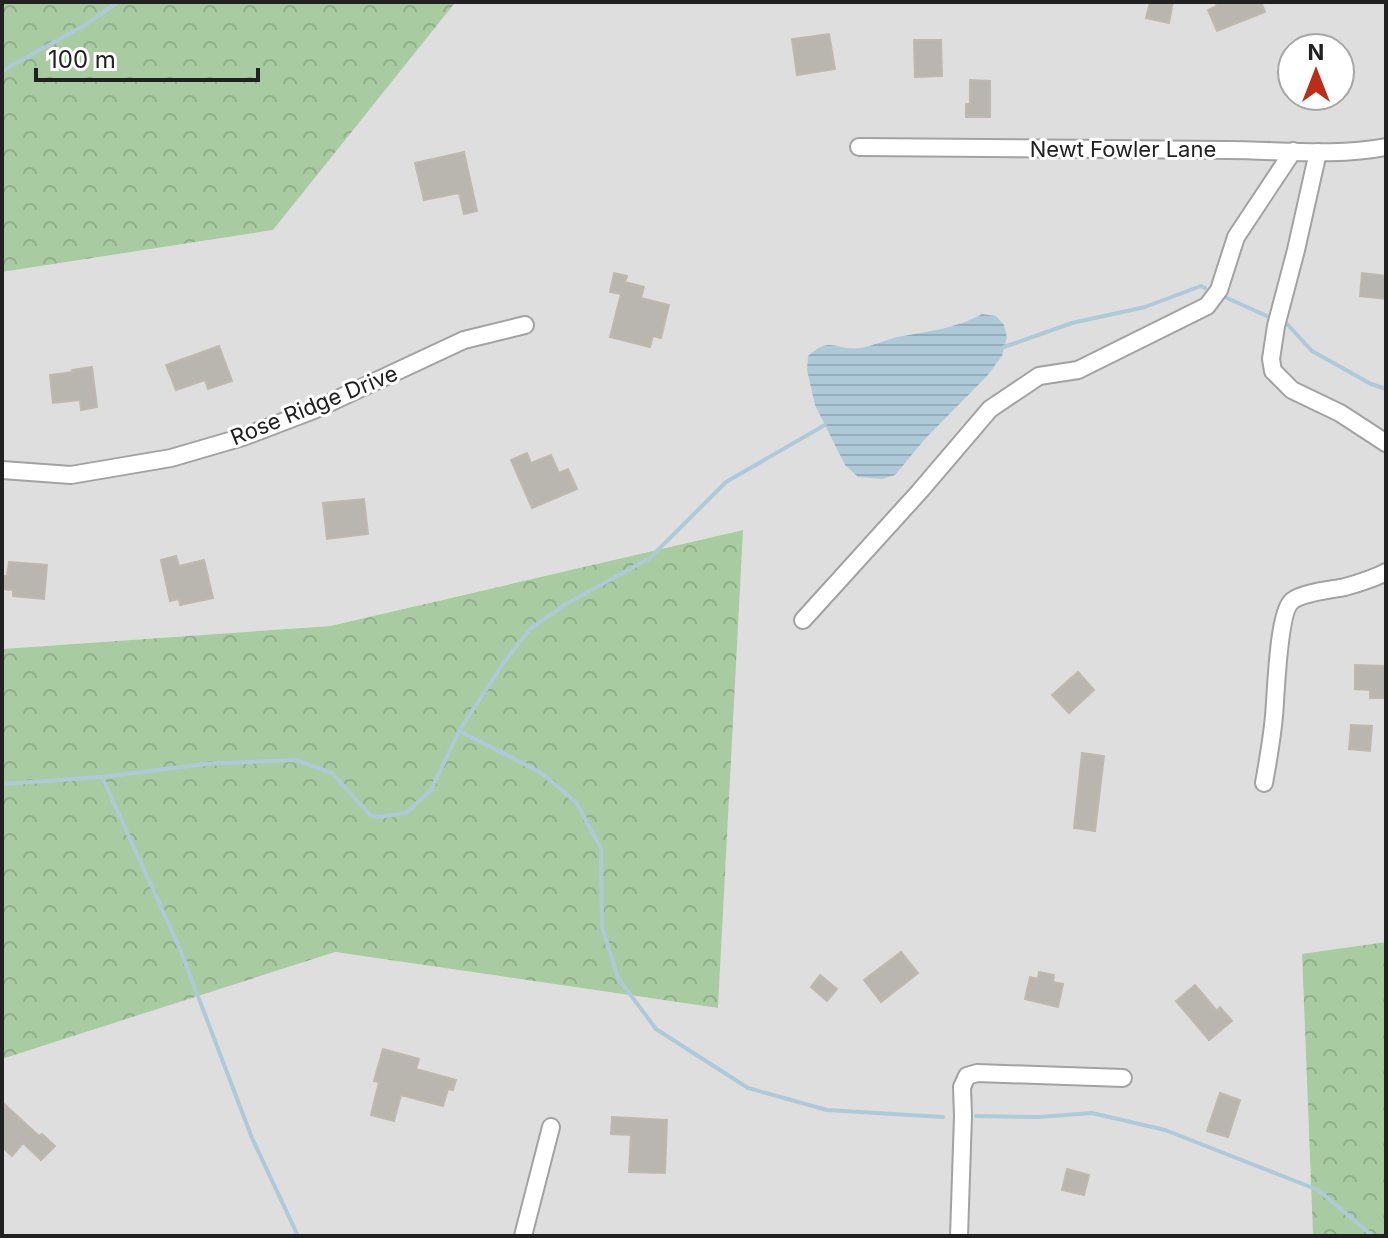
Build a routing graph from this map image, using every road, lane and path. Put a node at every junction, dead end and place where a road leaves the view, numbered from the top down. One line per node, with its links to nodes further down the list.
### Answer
1 (859, 147): 3 (street, Newt Fowler Lane)
2 (1386, 147): 4 (street, Newt Fowler Lane)
3 (1293, 151): 4 (street, Newt Fowler Lane); 9 (street)
4 (1318, 152): 6 (street)
5 (525, 325): 7 (street, Rose Ridge Drive)
6 (1386, 443)
7 (2, 470)
8 (1386, 572): 10 (street)
9 (803, 620)
10 (1264, 783)
11 (1123, 1078): 14 (street)
12 (551, 1127): 13 (street)
13 (523, 1236)
14 (959, 1236)

